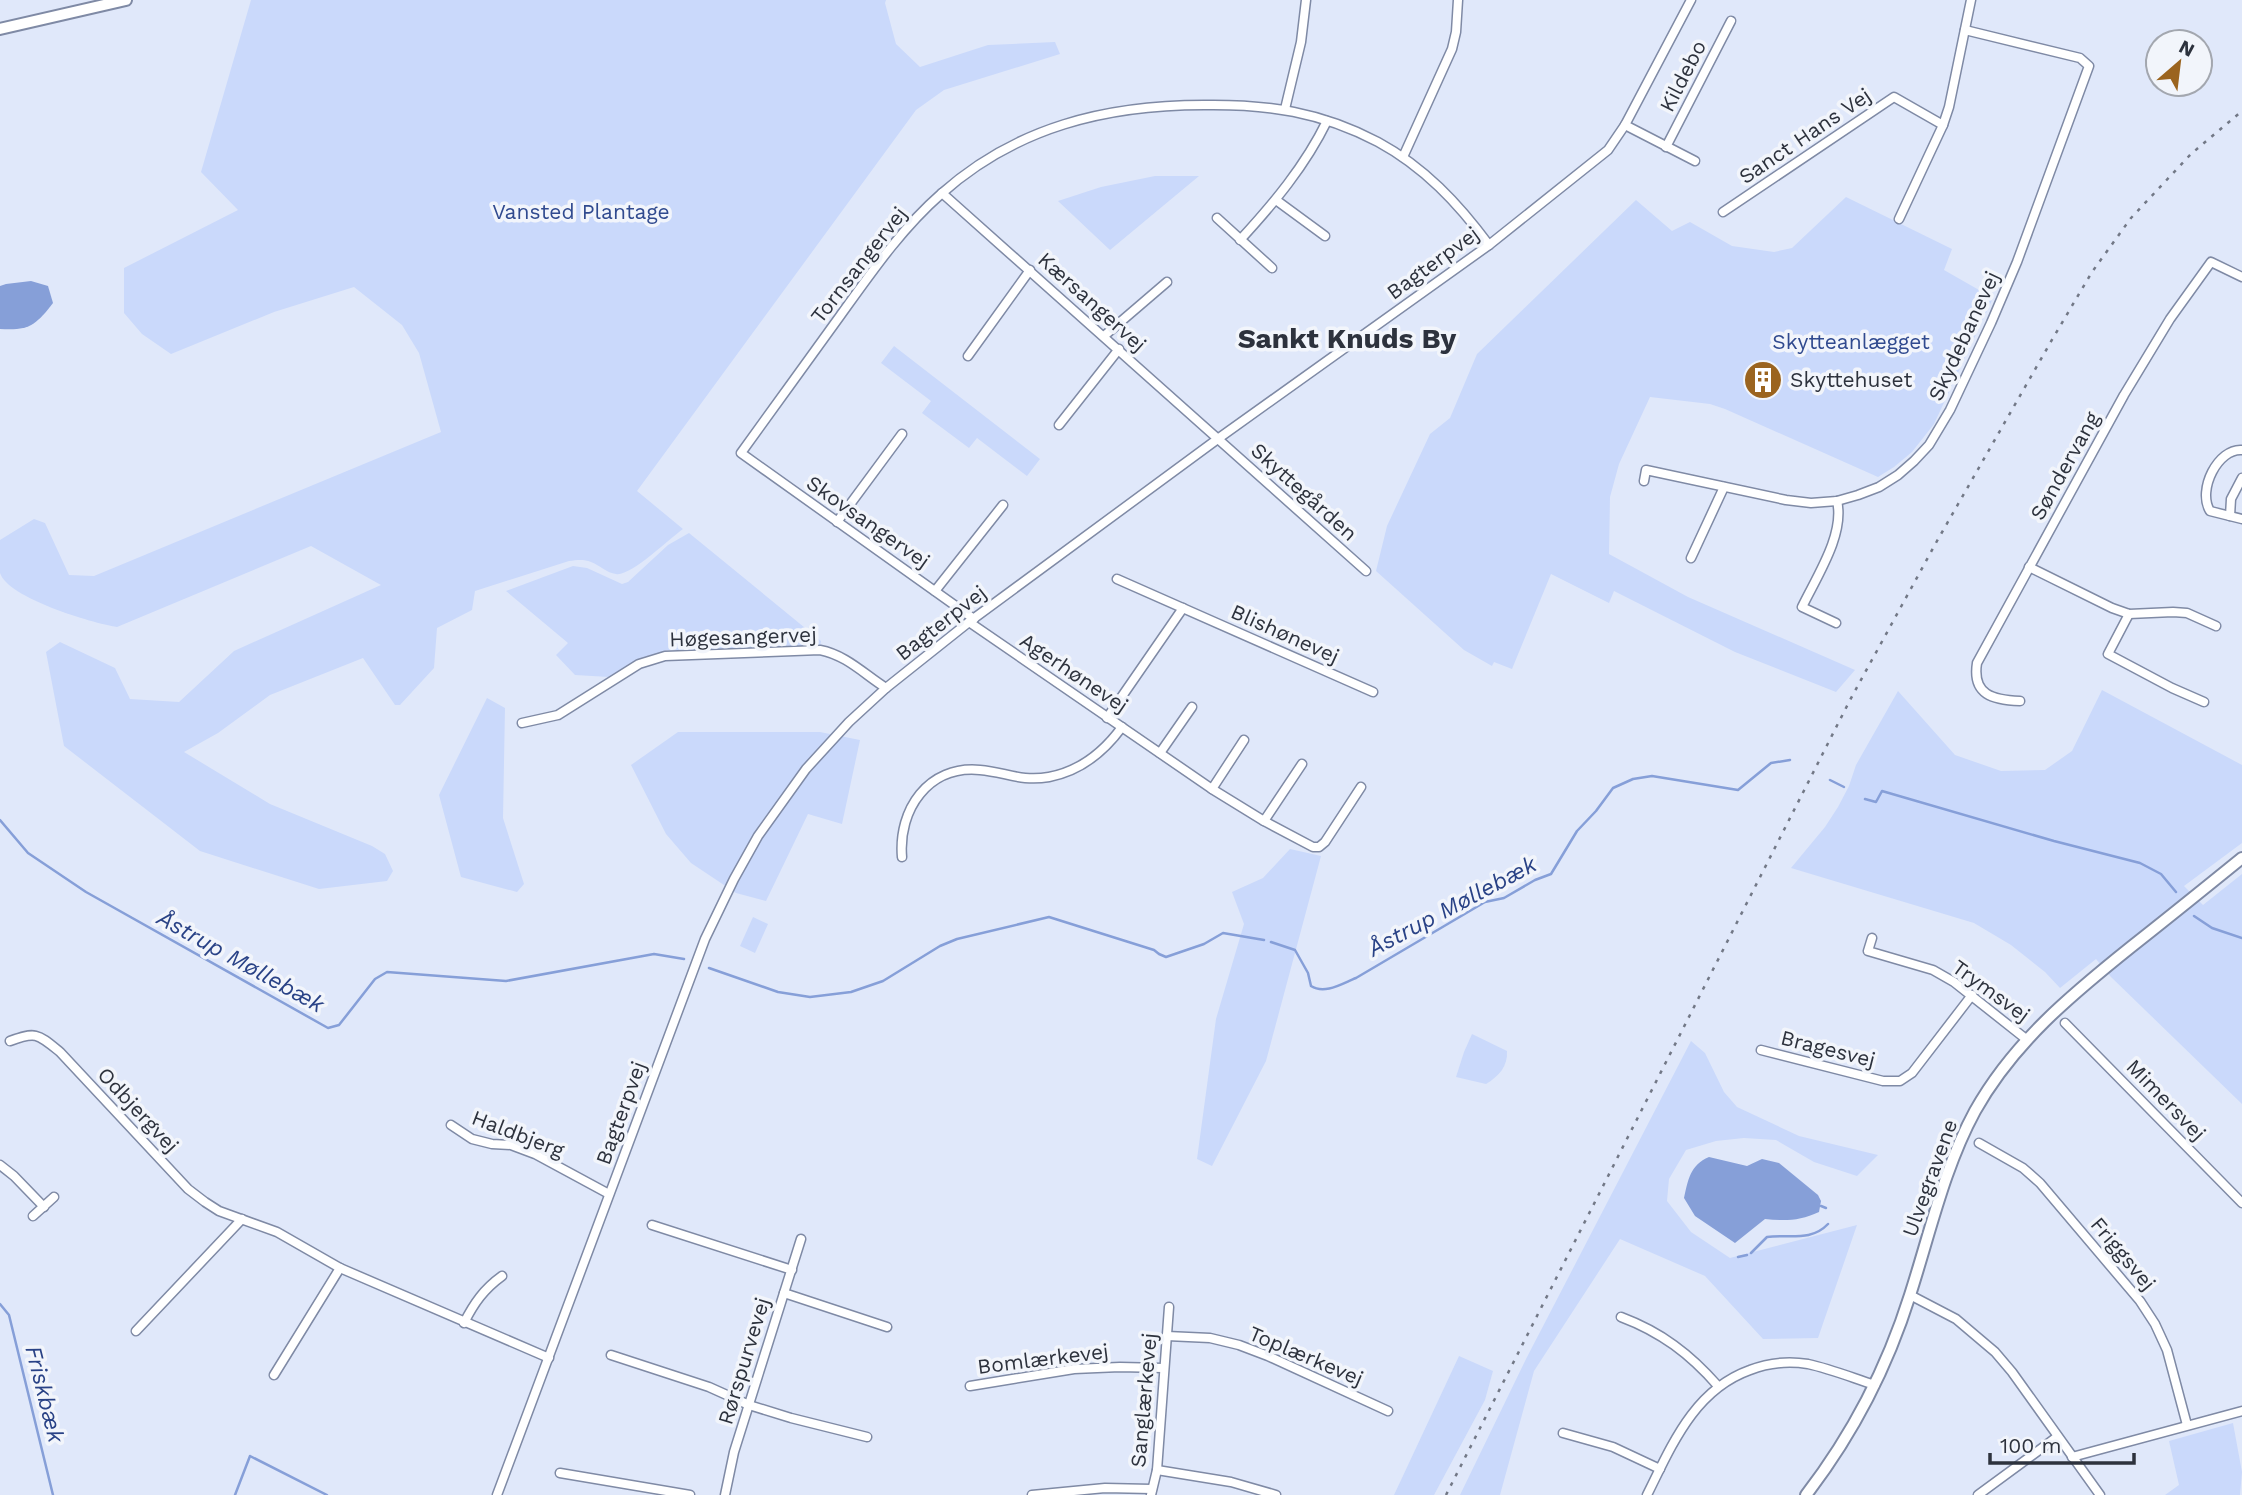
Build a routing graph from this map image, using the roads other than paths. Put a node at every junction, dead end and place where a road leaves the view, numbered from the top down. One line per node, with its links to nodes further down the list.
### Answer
1 (126, 0): 7 (street)
2 (1306, 0): 9 (street)
3 (1458, 0): 14 (street)
4 (1691, 0): 11 (street, Bagterpvej)
5 (1971, 0): 8 (street)
6 (1731, 21): 13 (street, Kildebo)
7 (0, 28)
8 (1965, 30): 12 (street); 39 (street, Skydebanevej)
9 (1285, 109): 10 (street, Tornsangervej); 16 (street, Tornsangervej)
10 (1327, 121): 14 (street, Tornsangervej); 17 (street)
11 (1625, 125): 13 (street); 23 (street, Bagterpvej)
12 (1943, 125): 18 (street, Sanct Hans Vej); 20 (street)
13 (1666, 146): 15 (street)
14 (1403, 157): 23 (street, Tornsangervej)
15 (1695, 161)
16 (942, 193): 25 (street, Kærsangervej); 35 (street, Tornsangervej)
17 (1276, 200): 21 (street); 22 (street)
18 (1723, 212)
19 (1217, 218): 22 (street)
20 (1899, 219)
21 (1325, 236)
22 (1240, 240): 24 (street)
23 (1489, 245): 33 (street, Bagterpvej)
24 (1272, 268)
25 (1030, 270): 28 (street, Kærsangervej); 30 (street)
26 (2242, 277): 45 (street, Søndervang)
27 (1167, 282): 28 (street)
28 (1104, 336): 29 (street, Kærsangervej)
29 (1119, 349): 31 (street); 33 (street, Kærsangervej)
30 (968, 356)
31 (1059, 425)
32 (902, 434): 43 (street)
33 (1219, 438): 46 (street, Skyttegården); 51 (street, Bagterpvej)
34 (2242, 450): 41 (street)
35 (741, 453): 43 (street, Skovsangervej)
36 (2242, 478): 41 (street)
37 (1644, 481): 38 (street, Skydebanevej)
38 (1724, 487): 39 (street, Skydebanevej); 44 (street)
39 (1837, 500): 52 (street)
40 (1003, 505): 48 (street)
41 (2231, 516): 42 (street)
42 (2242, 519)
43 (838, 522): 48 (street, Skovsangervej)
44 (1691, 558)
45 (2029, 567): 50 (street); 56 (street, Søndervang)
46 (1366, 571)
47 (1117, 579): 49 (street, Blishønevej)
48 (935, 591): 51 (street, Skovsangervej)
49 (1183, 608): 55 (street, Blishønevej); 59 (street)
50 (2129, 614): 53 (street); 57 (street)
51 (971, 620): 54 (street, Bagterpvej); 59 (street, Agerhønevej)
52 (1836, 623)
53 (2216, 626)
54 (886, 688): 60 (street, Høgesangervej); 79 (street, Bagterpvej)
55 (1373, 692)
56 (2020, 701)
57 (2204, 702)
58 (1192, 707): 63 (street)
59 (1107, 718): 61 (street, Agerhønevej)
60 (522, 723)
61 (1122, 727): 63 (street, Agerhønevej); 68 (street)
62 (1244, 740): 66 (street)
63 (1160, 753): 66 (street, Agerhønevej)
64 (1303, 764): 67 (street)
65 (1362, 787): 67 (street, Agerhønevej)
66 (1212, 789): 67 (street, Agerhønevej)
67 (1264, 821)
68 (902, 857)
69 (2242, 858): 73 (street, Ulvegravene)
70 (1872, 938): 71 (street, Trymsvej)
71 (1972, 995): 73 (street, Trymsvej); 75 (street, Bragesvej)
72 (2065, 1023): 81 (street, Mimersvej)
73 (2026, 1039): 91 (street, Ulvegravene)
74 (10, 1041): 84 (street, Odbjergvej)
75 (1761, 1050)
76 (451, 1125): 79 (street, Haldbjerg)
77 (1979, 1143): 108 (street, Friggsvej)
78 (0, 1165): 82 (street)
79 (609, 1195): 99 (street, Bagterpvej)
80 (54, 1197): 82 (street)
81 (2242, 1203)
82 (44, 1207): 83 (street)
83 (33, 1216)
84 (242, 1220): 87 (street, Odbjergvej); 96 (street)
85 (652, 1226): 88 (street)
86 (801, 1239): 88 (street, Rørspurvevej)
87 (340, 1268): 94 (street, Odbjergvej); 101 (street)
88 (792, 1270): 90 (street, Rørspurvevej)
89 (502, 1276): 94 (street)
90 (784, 1293): 95 (street); 105 (street, Rørspurvevej)
91 (1910, 1295): 102 (street, Ulvegravene); 111 (street)
92 (1169, 1307): 97 (street, Sanglærkevej)
93 (1621, 1317): 104 (street)
94 (464, 1323): 99 (street, Odbjergvej)
95 (887, 1326)
96 (136, 1331)
97 (1167, 1336): 100 (street, Sanglærkevej); 106 (street, Toplærkevej)
98 (611, 1355): 105 (street)
99 (549, 1358): 117 (street, Bagterpvej)
100 (1163, 1368): 103 (street, Bomlærkevej); 114 (street, Sanglærkevej)
101 (274, 1375)
102 (1875, 1385): 104 (street); 123 (street, Ulvegravene)
103 (970, 1386)
104 (1718, 1386): 113 (street)
105 (749, 1405): 110 (street); 119 (street, Rørspurvevej)
106 (1388, 1411)
107 (2242, 1411): 108 (street)
108 (2188, 1424): 112 (street)
109 (1563, 1433): 113 (street)
110 (867, 1437)
111 (2057, 1437): 112 (street); 124 (street)
112 (2072, 1457): 125 (street)
113 (1660, 1469): 122 (street)
114 (1157, 1470): 116 (street, Sanglærkevej); 121 (street)
115 (560, 1473): 118 (street)
116 (1151, 1492): 120 (street)
117 (497, 1495)
118 (690, 1495)
119 (725, 1495)
120 (1032, 1495)
121 (1276, 1495)
122 (1647, 1495)
123 (1806, 1495)
124 (1978, 1495)
125 (2100, 1495)

